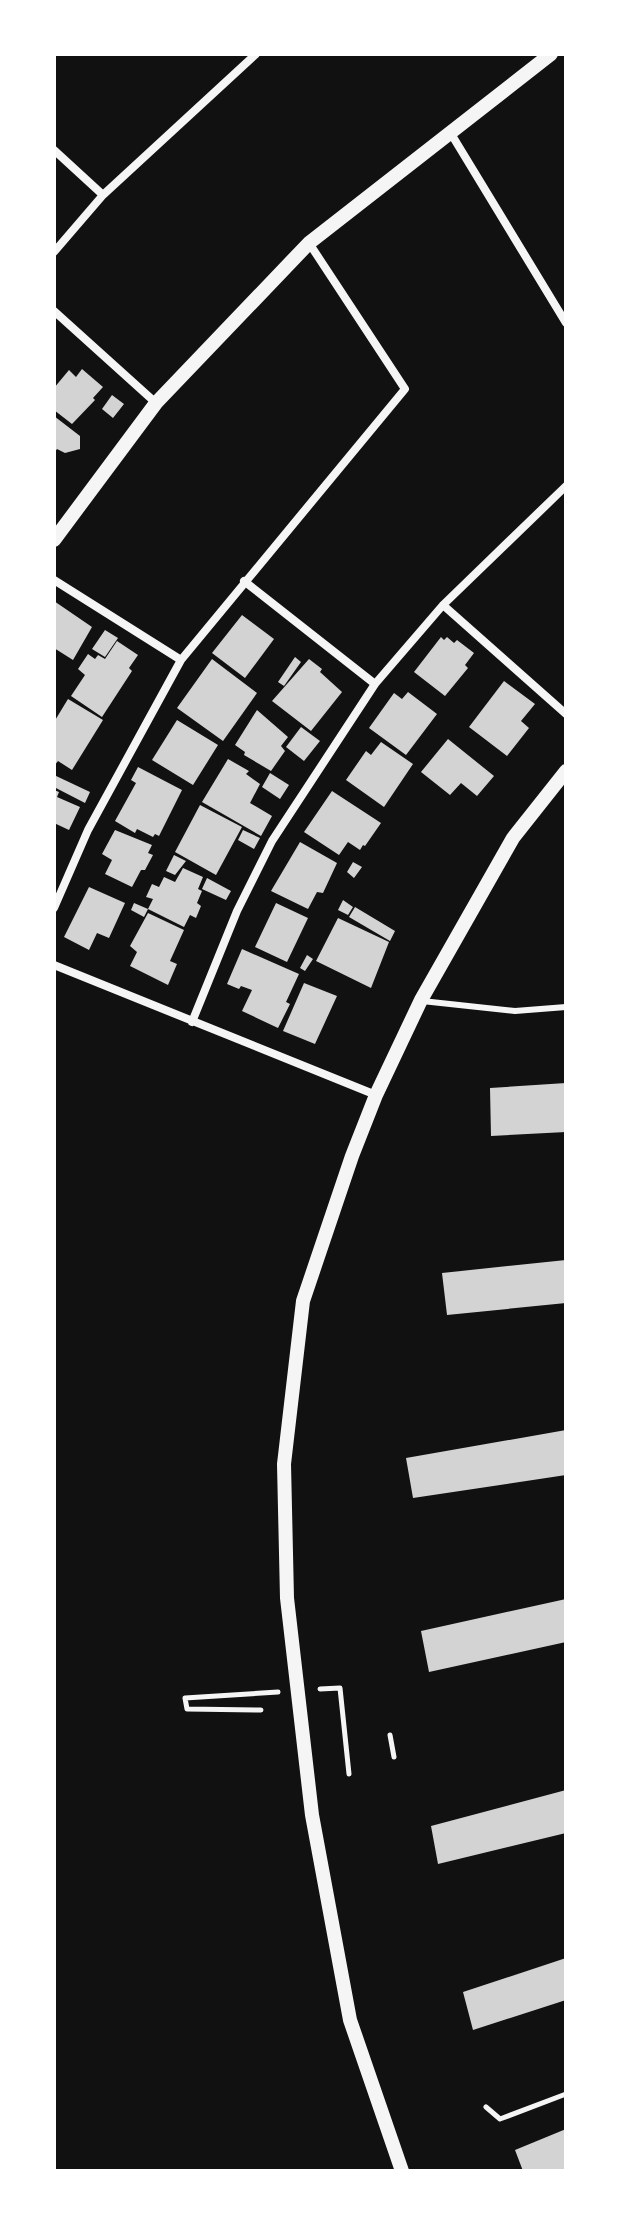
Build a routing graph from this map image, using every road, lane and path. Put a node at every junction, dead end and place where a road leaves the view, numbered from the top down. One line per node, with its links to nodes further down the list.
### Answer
1 (256, 54): 5 (street)
2 (551, 54): 3 (street)
3 (449, 132): 6 (street); 9 (street)
4 (54, 150): 5 (street)
5 (103, 195): 7 (street)
6 (309, 243): 10 (street); 14 (street)
7 (54, 252)
8 (54, 311): 10 (street)
9 (566, 323)
10 (156, 403): 12 (street)
11 (566, 486): 15 (street)
12 (54, 540)
13 (54, 580): 16 (street)
14 (244, 581): 16 (street); 17 (street)
15 (443, 605): 17 (street); 18 (street)
16 (181, 660): 20 (street)
17 (375, 684): 24 (street)
18 (566, 714)
19 (566, 771): 22 (street)
20 (54, 908)
21 (54, 965): 24 (street)
22 (421, 1000): 23 (lane); 25 (street)
23 (566, 1007)
24 (192, 1022): 25 (street)
25 (376, 1095): 34 (street)
26 (309, 1690): 31 (path)
27 (294, 1691): 28 (path)
28 (261, 1710)
29 (390, 1735): 30 (path)
30 (394, 1757)
31 (349, 1774)
32 (566, 2094): 33 (path)
33 (486, 2107)
34 (402, 2171)

